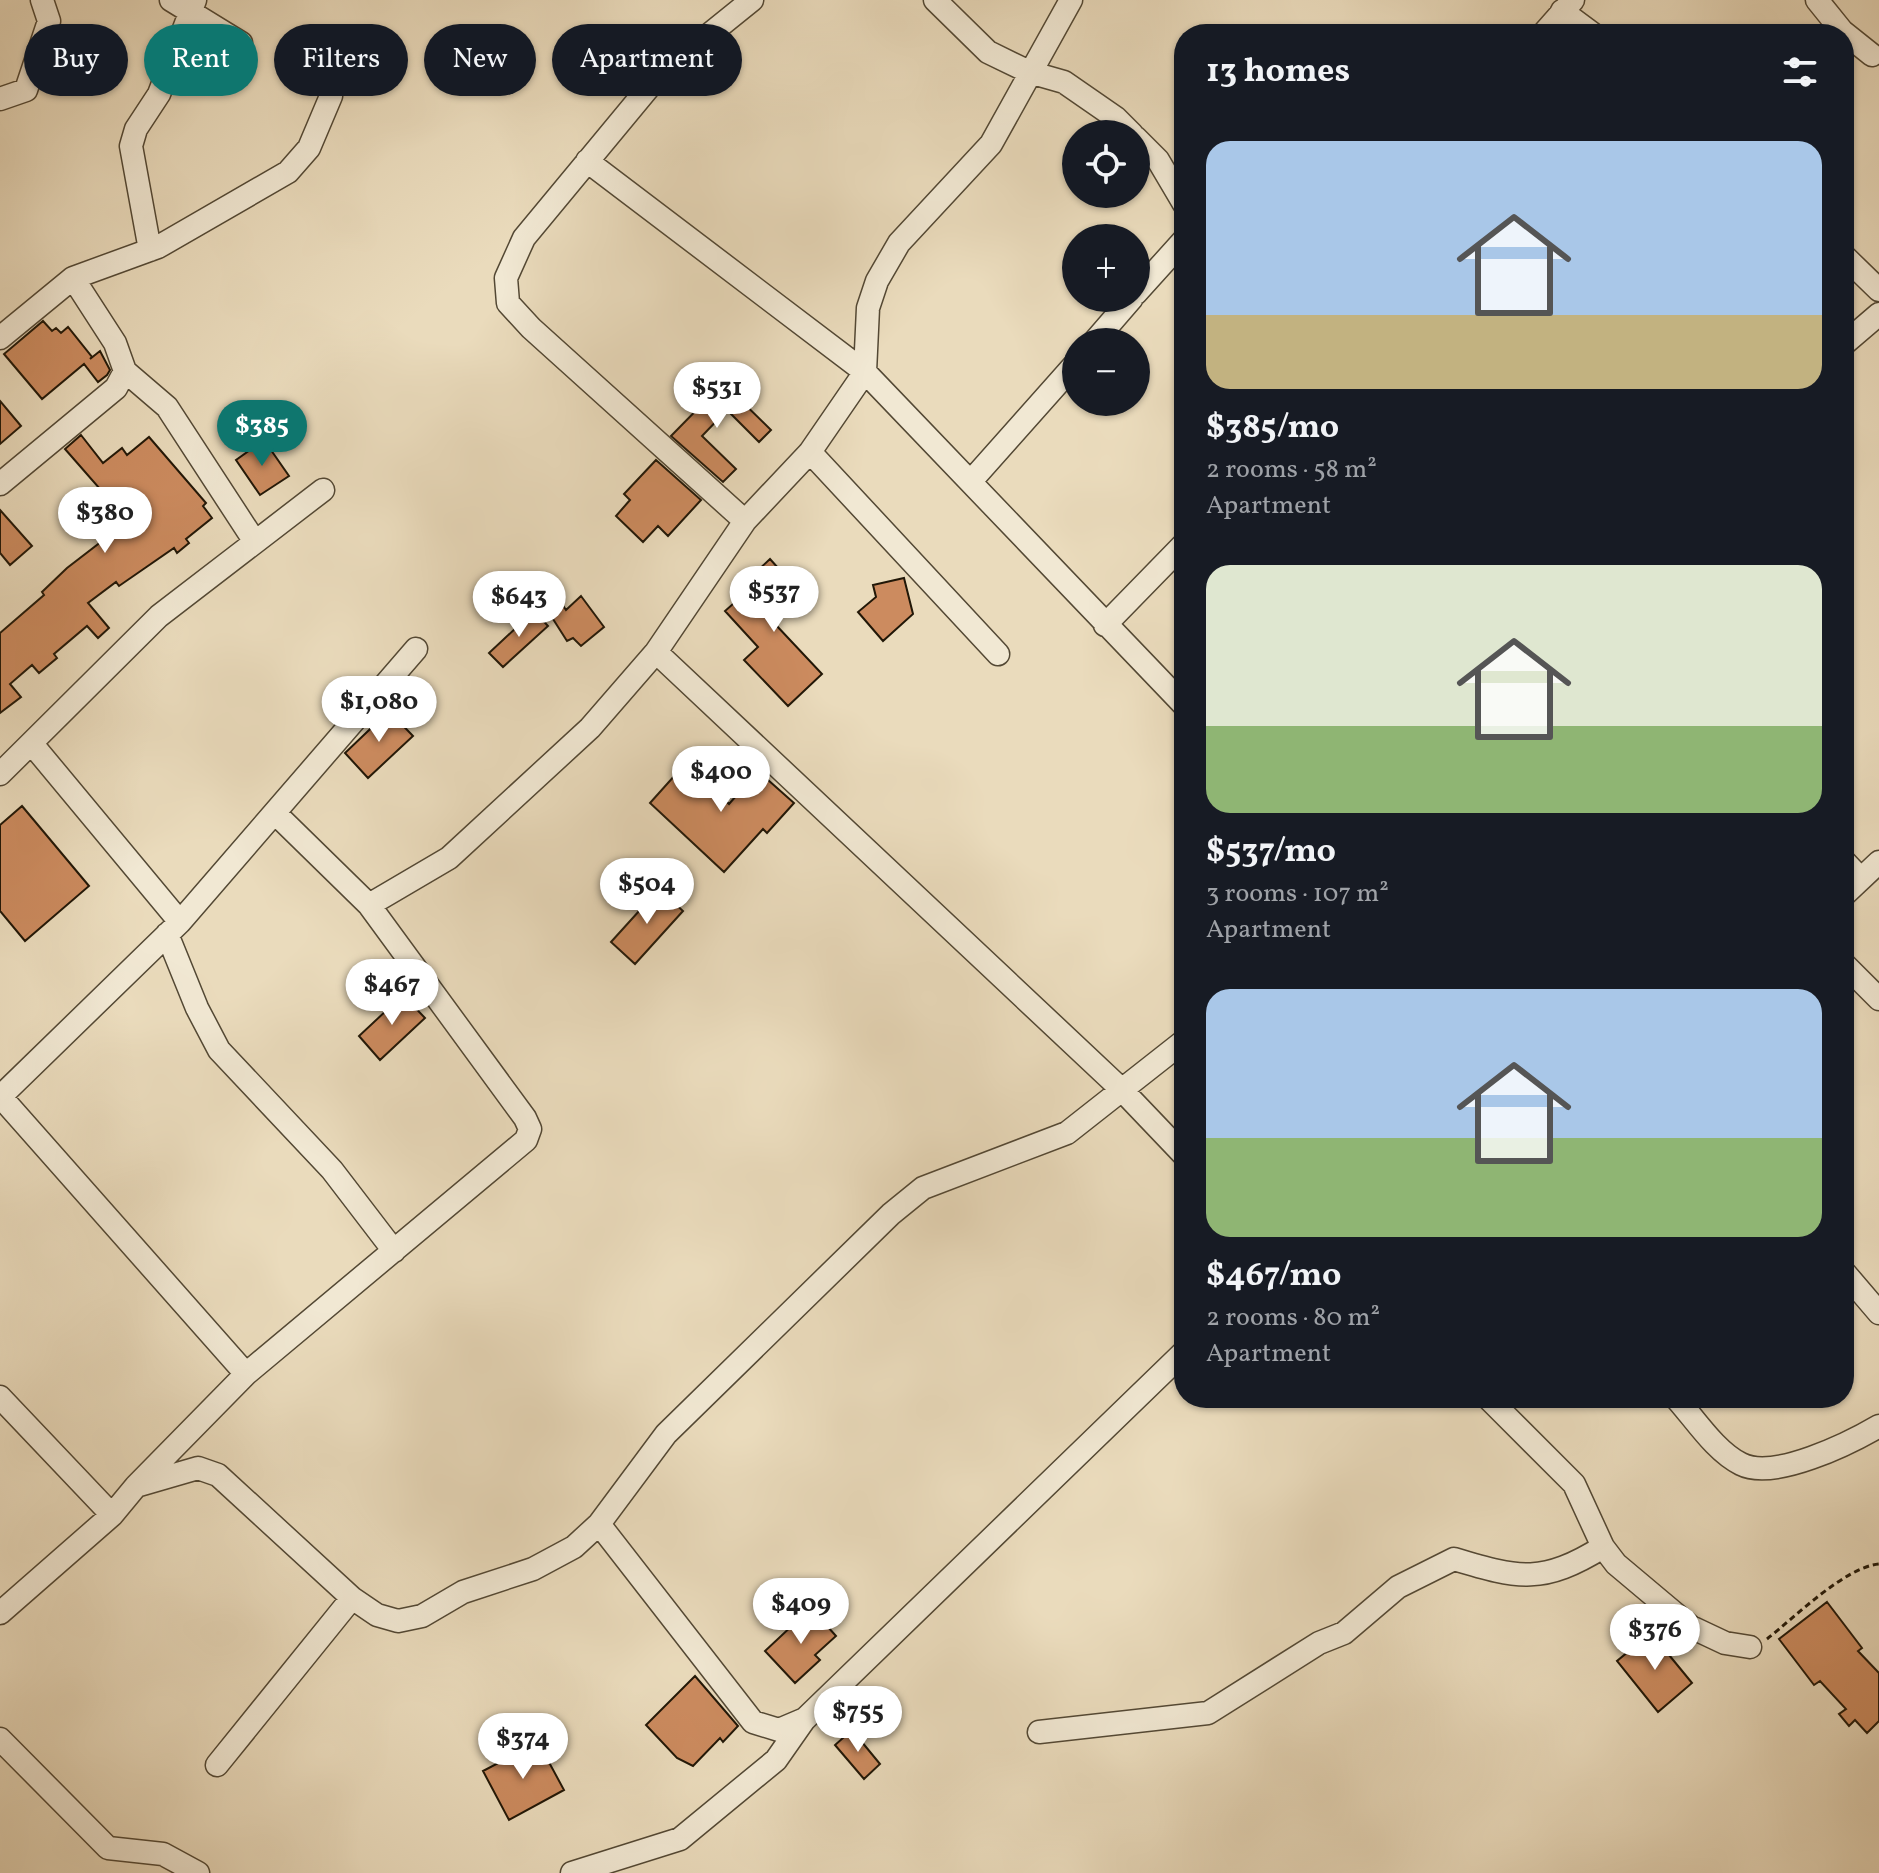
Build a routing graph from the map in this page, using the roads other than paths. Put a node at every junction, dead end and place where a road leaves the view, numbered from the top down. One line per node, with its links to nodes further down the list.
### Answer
1 (42, 0): 17 (street)
2 (171, 0): 8 (street)
3 (752, 0): 20 (street)
4 (935, 0): 15 (street)
5 (1071, 0): 15 (street)
6 (1817, 0): 12 (street)
7 (1568, 5): 10 (street); 11 (street)
8 (192, 6): 9 (street); 22 (street)
9 (216, 24)
10 (1552, 24)
11 (1584, 24)
12 (1836, 24)
13 (1854, 41): 14 (street)
14 (1872, 55)
15 (1029, 72): 18 (street); 34 (street)
16 (331, 96): 22 (street)
17 (0, 99)
18 (1118, 120)
19 (1150, 152): 21 (street)
20 (587, 161): 34 (street); 40 (street)
21 (1174, 187)
22 (150, 250): 25 (street)
23 (1174, 251): 26 (street)
24 (1854, 266): 27 (street)
25 (73, 278): 32 (street); 33 (street)
26 (1150, 278)
27 (1879, 290)
28 (1120, 312): 30 (street)
29 (1879, 314): 31 (street)
30 (1106, 328)
31 (1854, 335)
32 (0, 338)
33 (125, 371): 38 (street); 41 (street)
34 (865, 372): 36 (street); 37 (street)
35 (1062, 379): 37 (street)
36 (810, 452): 40 (street); 46 (street)
37 (972, 480): 43 (street)
38 (0, 484)
39 (323, 490): 41 (street)
40 (745, 521): 45 (street)
41 (255, 542): 48 (street)
42 (1174, 554): 43 (street)
43 (1105, 625): 47 (street)
44 (416, 649): 50 (street)
45 (656, 652): 55 (street); 60 (street)
46 (998, 654)
47 (1174, 695)
48 (32, 744): 49 (street); 56 (street)
49 (0, 774)
50 (276, 814): 55 (street); 56 (street)
51 (1879, 862): 53 (street)
52 (1854, 872): 53 (street)
53 (1861, 879): 54 (street)
54 (1854, 886)
55 (369, 905): 63 (street)
56 (174, 928): 61 (street); 63 (street)
57 (1854, 974): 58 (street)
58 (1879, 999)
59 (1174, 1049): 60 (street)
60 (1121, 1089): 62 (street); 74 (street)
61 (0, 1097): 67 (street)
62 (1174, 1145)
63 (394, 1251): 67 (street)
64 (1854, 1284): 65 (street)
65 (1879, 1313)
66 (1174, 1362): 79 (street)
67 (246, 1374): 72 (street)
68 (0, 1397): 73 (street)
69 (1498, 1408): 75 (street)
70 (1685, 1408): 71 (street)
71 (1879, 1426)
72 (136, 1486): 73 (street); 76 (street)
73 (112, 1515): 77 (street)
74 (599, 1524): 76 (street); 79 (street)
75 (1603, 1547): 78 (street); 80 (street)
76 (352, 1598): 82 (street)
77 (0, 1613)
78 (1750, 1647)
79 (805, 1719): 84 (street)
80 (1039, 1732)
81 (0, 1739): 83 (street)
82 (217, 1765)
83 (198, 1873)
84 (572, 1873)

